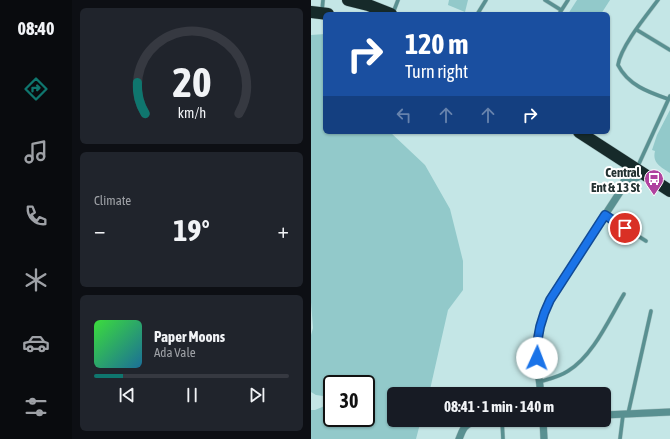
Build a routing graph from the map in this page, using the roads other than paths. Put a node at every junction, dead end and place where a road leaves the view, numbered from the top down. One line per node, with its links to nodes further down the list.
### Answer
1 (323, 0): 12 (lane)
2 (348, 0): 9 (highway)
3 (397, 0): 10 (lane)
4 (486, 0): 11 (lane)
5 (545, 0): 8 (lane)
6 (568, 0): 8 (lane)
7 (658, 0): 13 (lane)
8 (561, 10)
9 (387, 12)
10 (393, 12)
11 (479, 12)
12 (320, 13)
13 (637, 30): 14 (lane); 15 (lane)
14 (670, 50)
15 (669, 98): 17 (lane)
16 (582, 134): 17 (highway)
17 (637, 169): 18 (highway); 19 (street); 19 (street)
18 (670, 191)
19 (620, 192): 20 (street)
20 (605, 215): 21 (lane); 24 (street)
21 (646, 241)
22 (624, 294): 24 (lane)
23 (651, 311): 27 (lane)
24 (539, 382): 25 (street)
25 (540, 387)
26 (670, 412): 27 (street)
27 (625, 414): 28 (street); 35 (lane)
28 (611, 415)
29 (465, 427): 32 (street)
30 (503, 427): 33 (lane)
31 (543, 427): 34 (street)
32 (459, 439)
33 (503, 439)
34 (544, 439)
35 (620, 439)

